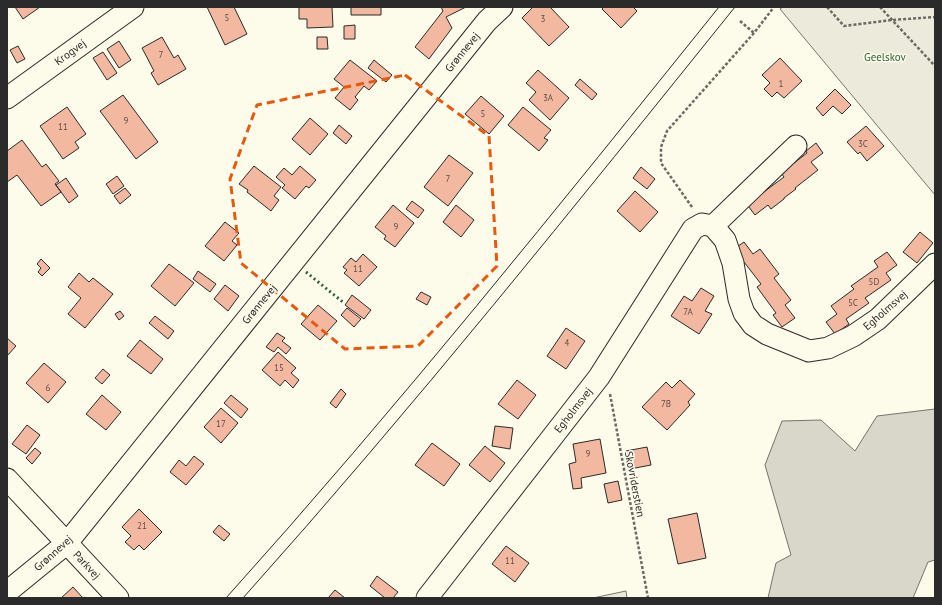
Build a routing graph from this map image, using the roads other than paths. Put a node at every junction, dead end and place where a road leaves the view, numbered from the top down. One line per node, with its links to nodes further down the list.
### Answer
1 (133, 7): 3 (street, Krogvej)
2 (502, 7): 8 (street, Grønnevej)
3 (7, 98)
4 (796, 146): 5 (street, Egholmsvej)
5 (707, 225): 6 (street, Egholmsvej); 11 (street, Egholmsvej)
6 (935, 264)
7 (7, 479): 8 (street, Parkvej)
8 (67, 543): 9 (street, Grønnevej); 10 (street, Parkvej)
9 (7, 592)
10 (118, 598)
11 (427, 598)

